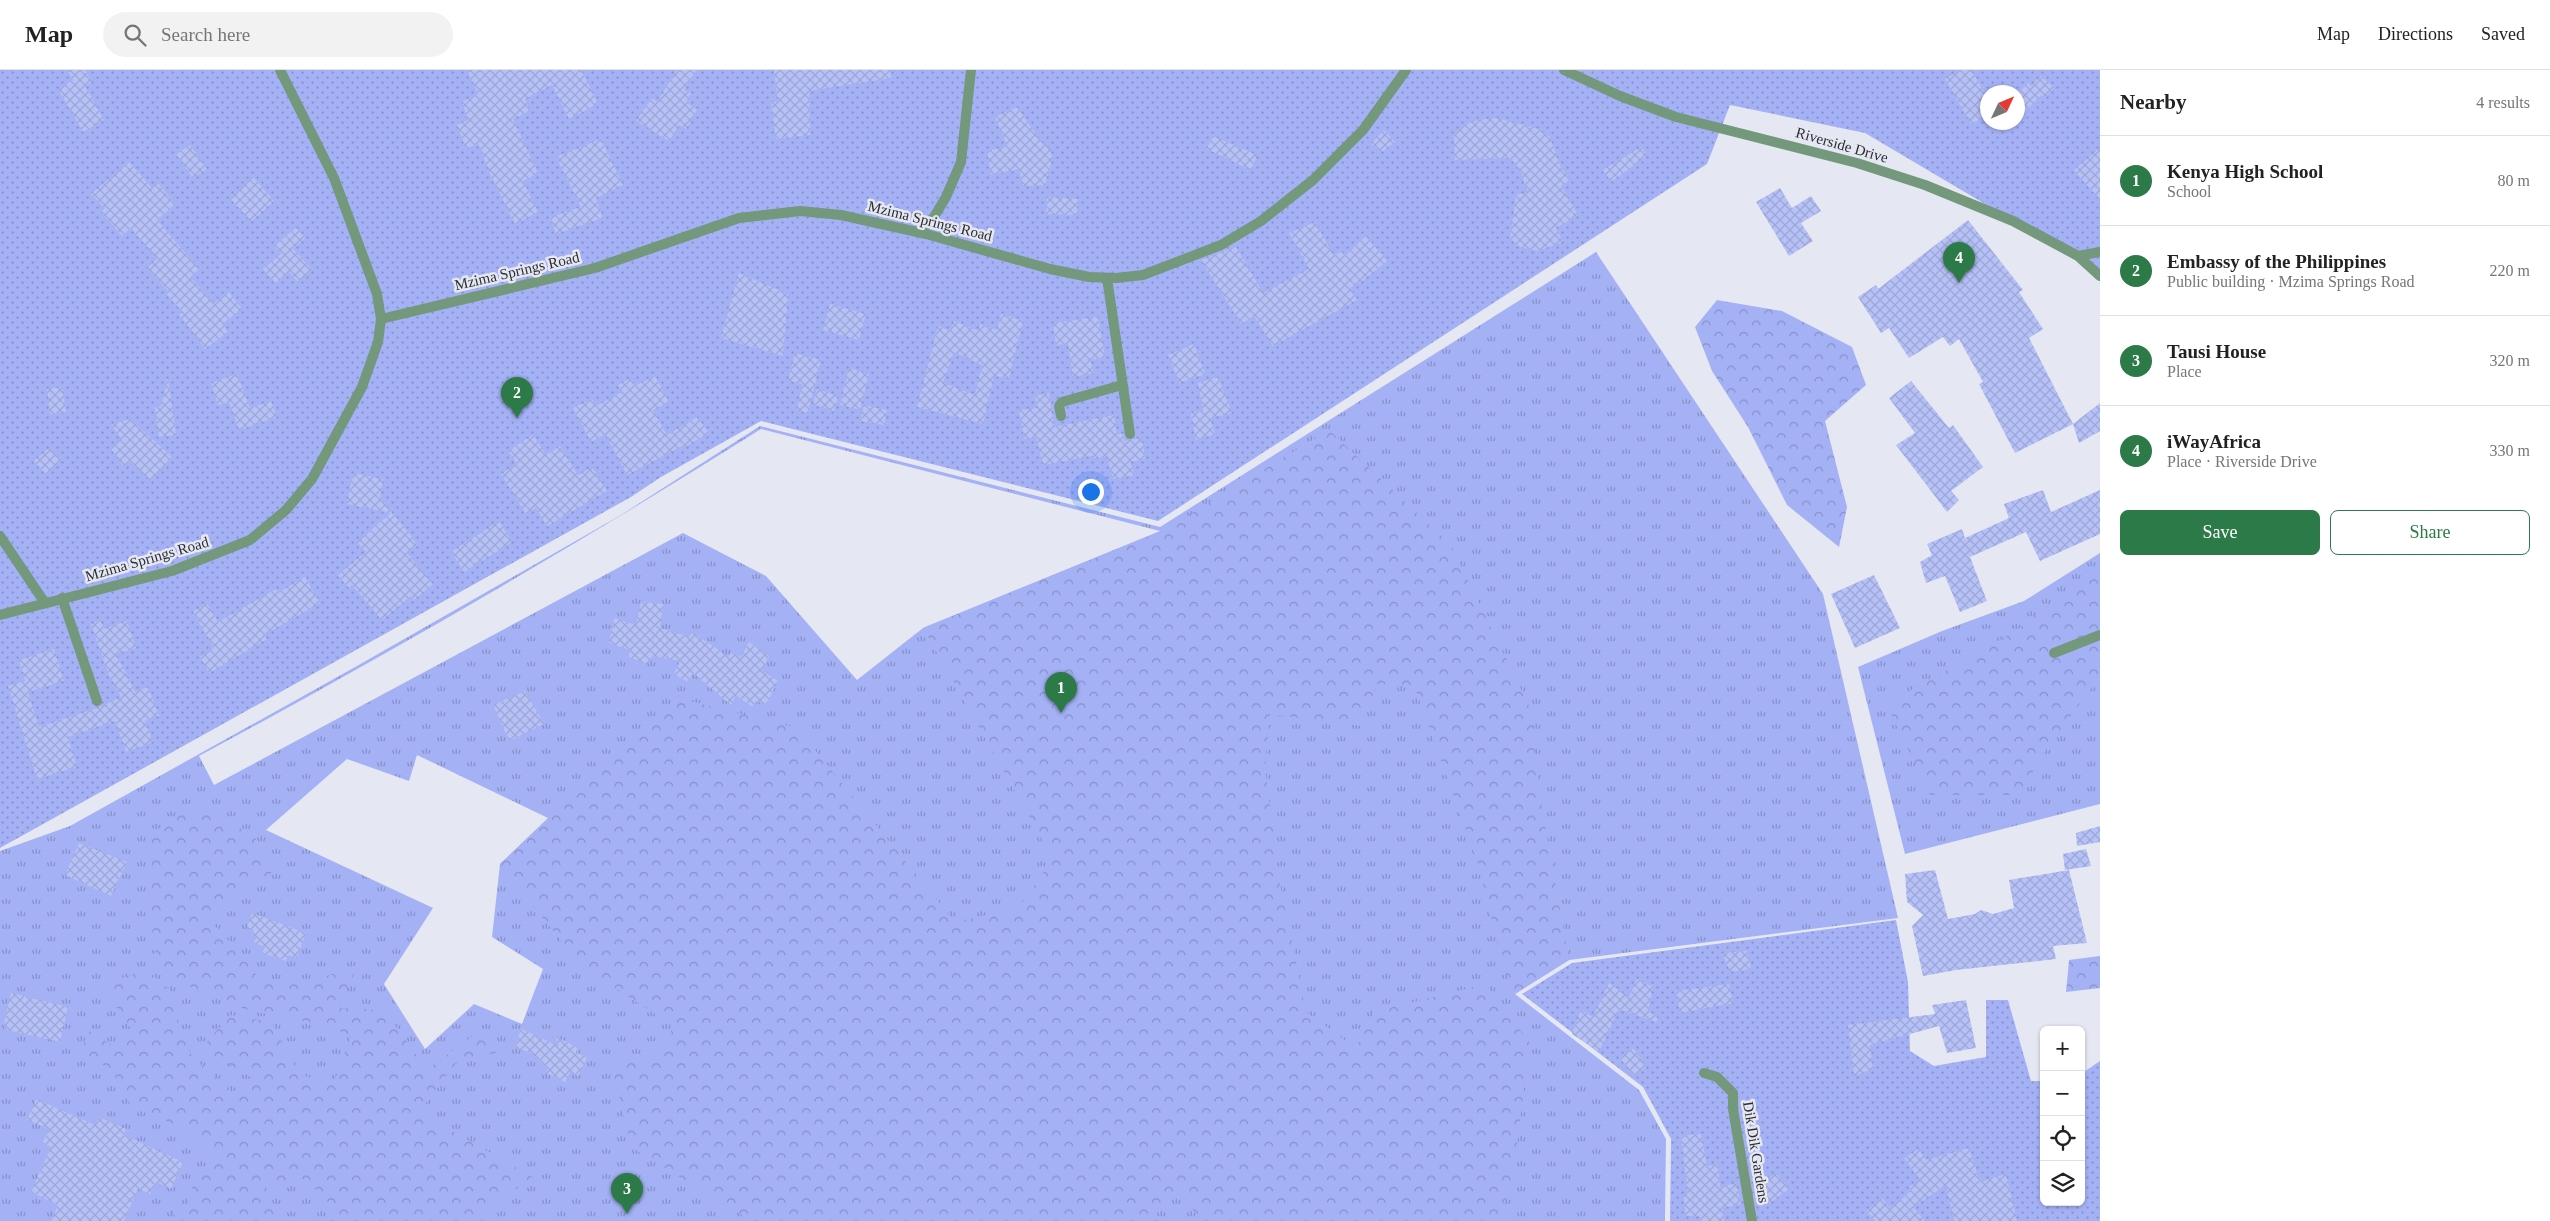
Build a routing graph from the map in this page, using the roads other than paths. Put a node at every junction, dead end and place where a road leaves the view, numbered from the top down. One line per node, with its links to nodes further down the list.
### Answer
1 (280, 70): 10 (street, Mzima Springs Road)
2 (971, 70): 5 (street)
3 (1406, 70): 9 (street, Mzima Springs Road)
4 (1564, 70): 7 (street, Riverside Drive)
5 (920, 232): 9 (street, Mzima Springs Road); 10 (street, Mzima Springs Road)
6 (2100, 252): 7 (street)
7 (2078, 256): 8 (street, Riverside Drive)
8 (2100, 276)
9 (1107, 278): 11 (street)
10 (381, 319): 15 (street, Mzima Springs Road)
11 (1122, 385): 12 (street); 13 (street)
12 (1061, 416)
13 (1130, 434)
14 (0, 536): 16 (street)
15 (62, 598): 16 (street, Mzima Springs Road); 20 (street)
16 (45, 603): 17 (street, Mzima Springs Road)
17 (0, 615)
18 (2100, 635): 19 (street)
19 (2054, 653)
20 (97, 701)
21 (1704, 1073): 22 (street, Dik Dik Gardens)
22 (1752, 1221)

